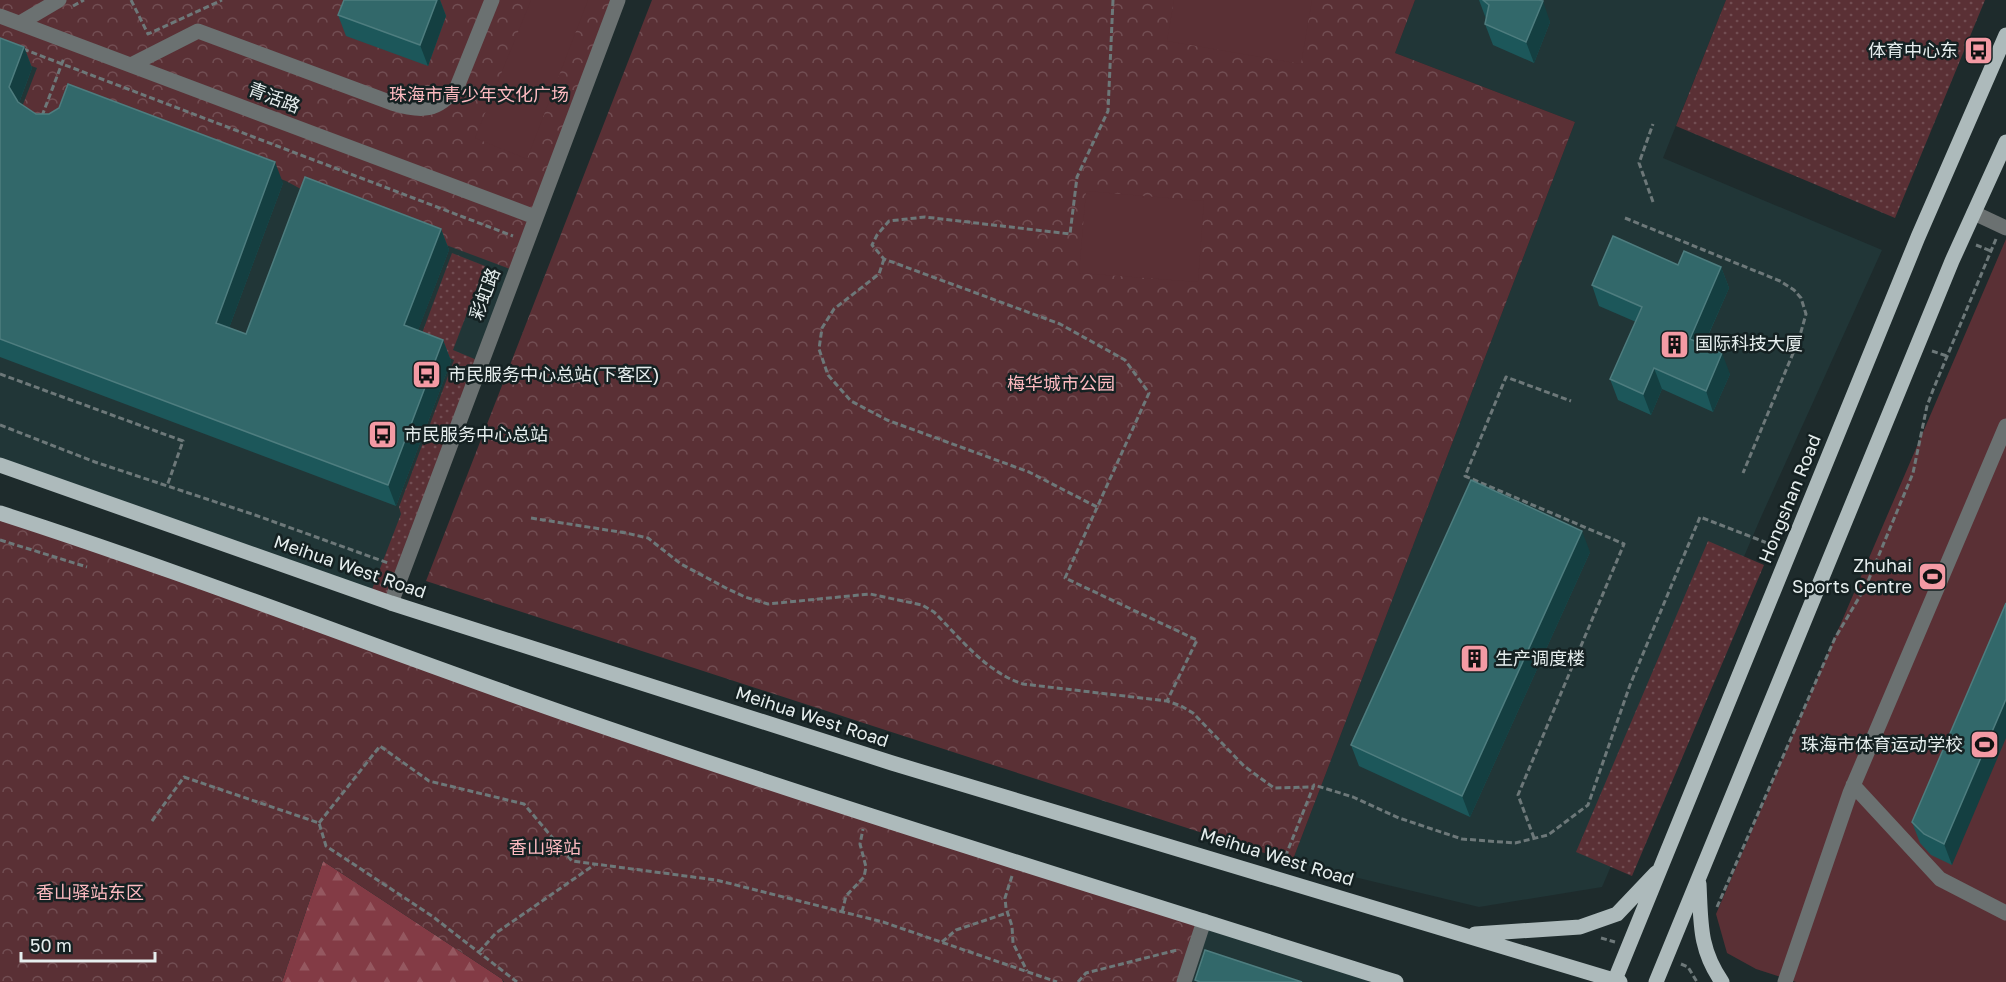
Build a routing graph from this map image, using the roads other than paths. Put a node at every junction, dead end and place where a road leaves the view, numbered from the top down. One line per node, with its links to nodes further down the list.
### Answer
1 (59, 0): 5 (street)
2 (492, 0): 7 (street)
3 (618, 0): 10 (street, 彩虹路)
4 (0, 15): 5 (street, 青活路)
5 (20, 23): 7 (street, 青活路)
6 (2006, 35): 17 (main road, Hongshan Road)
7 (131, 65): 10 (street, 青活路)
8 (2006, 142): 9 (main road)
9 (1974, 213): 11 (street); 18 (main road)
10 (535, 217): 15 (street, 彩虹路)
11 (2004, 227)
12 (2006, 426): 16 (street)
13 (0, 465): 15 (main road, Meihua West Road)
14 (0, 513): 20 (main road)
15 (391, 603): 21 (main road, Meihua West Road)
16 (1853, 785): 19 (street); 27 (street)
17 (1662, 867): 21 (main road); 22 (main road, Hongshan Road)
18 (1699, 878): 25 (main road); 26 (main road)
19 (2006, 913)
20 (1204, 921): 23 (street); 24 (main road)
21 (1467, 935): 22 (main road, Meihua West Road)
22 (1616, 981)
23 (1184, 982)
24 (1396, 982)
25 (1656, 982)
26 (1722, 982)
27 (1785, 982)

